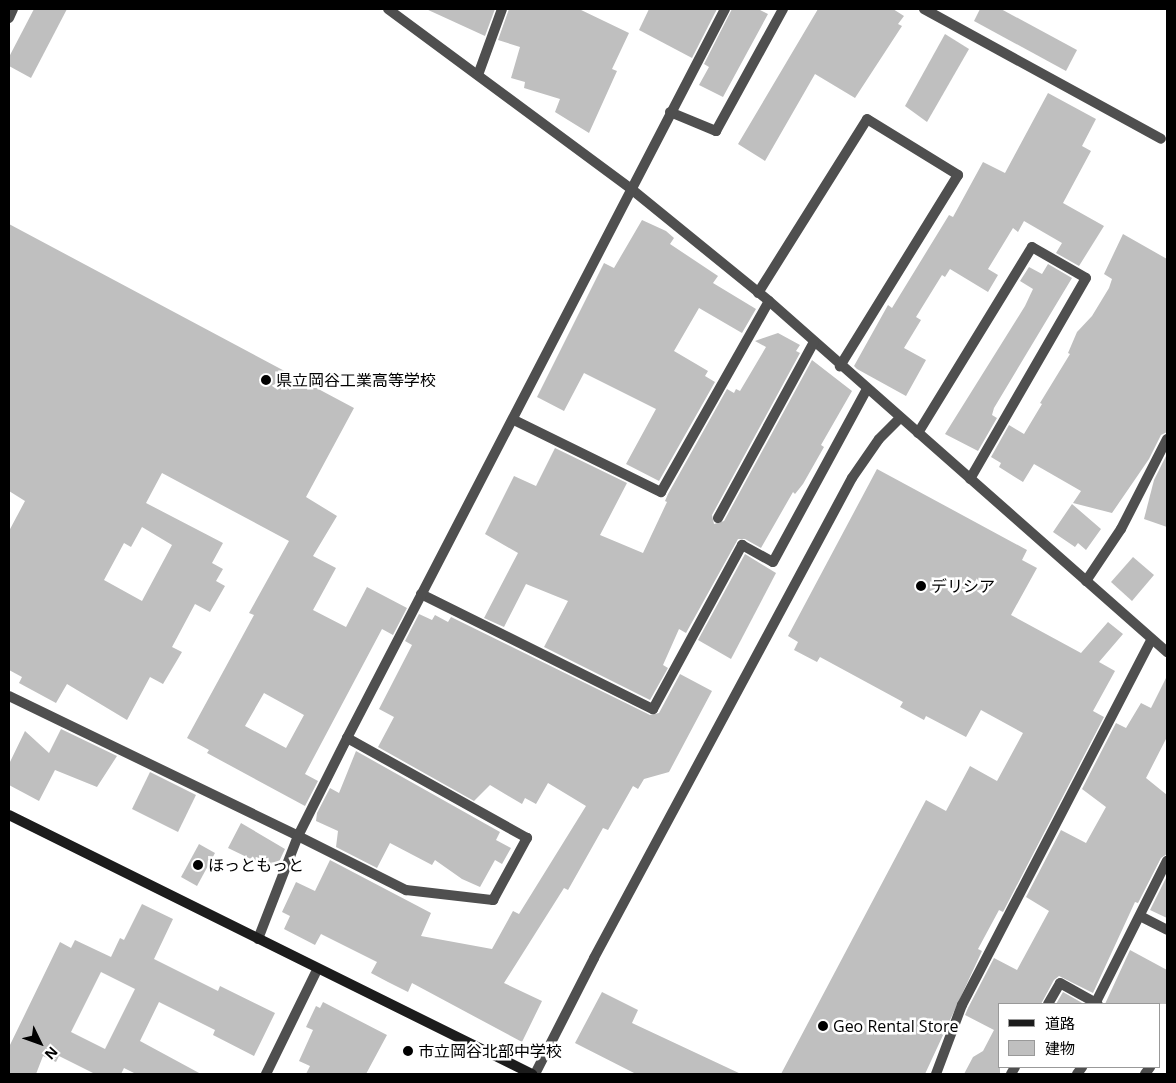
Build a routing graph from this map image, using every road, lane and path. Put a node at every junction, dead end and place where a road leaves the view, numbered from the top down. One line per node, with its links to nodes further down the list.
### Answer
1 (13, 9): 7 (street)
2 (388, 9): 8 (street)
3 (502, 9): 8 (street)
4 (725, 9): 9 (street)
5 (783, 9): 9 (street)
6 (924, 9): 10 (street)
7 (9, 18)
8 (478, 75): 11 (street)
9 (670, 112): 11 (street)
10 (1161, 139)
11 (630, 188): 12 (street); 18 (street)
12 (758, 293): 13 (street); 15 (street)
13 (769, 301): 14 (street); 18 (street)
14 (814, 342): 15 (street); 22 (street)
15 (840, 366): 16 (street)
16 (867, 389): 17 (street); 24 (street)
17 (900, 418): 19 (street); 39 (street)
18 (514, 420): 24 (street)
19 (918, 434): 21 (street); 21 (street)
20 (1167, 439): 23 (street)
21 (970, 479): 23 (street)
22 (718, 518)
23 (1086, 581): 25 (street)
24 (422, 594): 28 (street)
25 (1152, 639): 26 (street); 40 (street)
26 (1167, 652)
27 (9, 696): 30 (street)
28 (347, 738): 30 (street); 30 (street)
29 (9, 815): 34 (street)
30 (298, 836): 34 (street)
31 (1167, 862): 32 (street)
32 (1140, 916): 33 (street); 37 (street)
33 (1167, 930)
34 (258, 939): 35 (street)
35 (317, 970): 38 (street); 39 (street)
36 (1049, 1003): 37 (street)
37 (1097, 1003)
38 (266, 1074)
39 (533, 1074)
40 (936, 1074)

